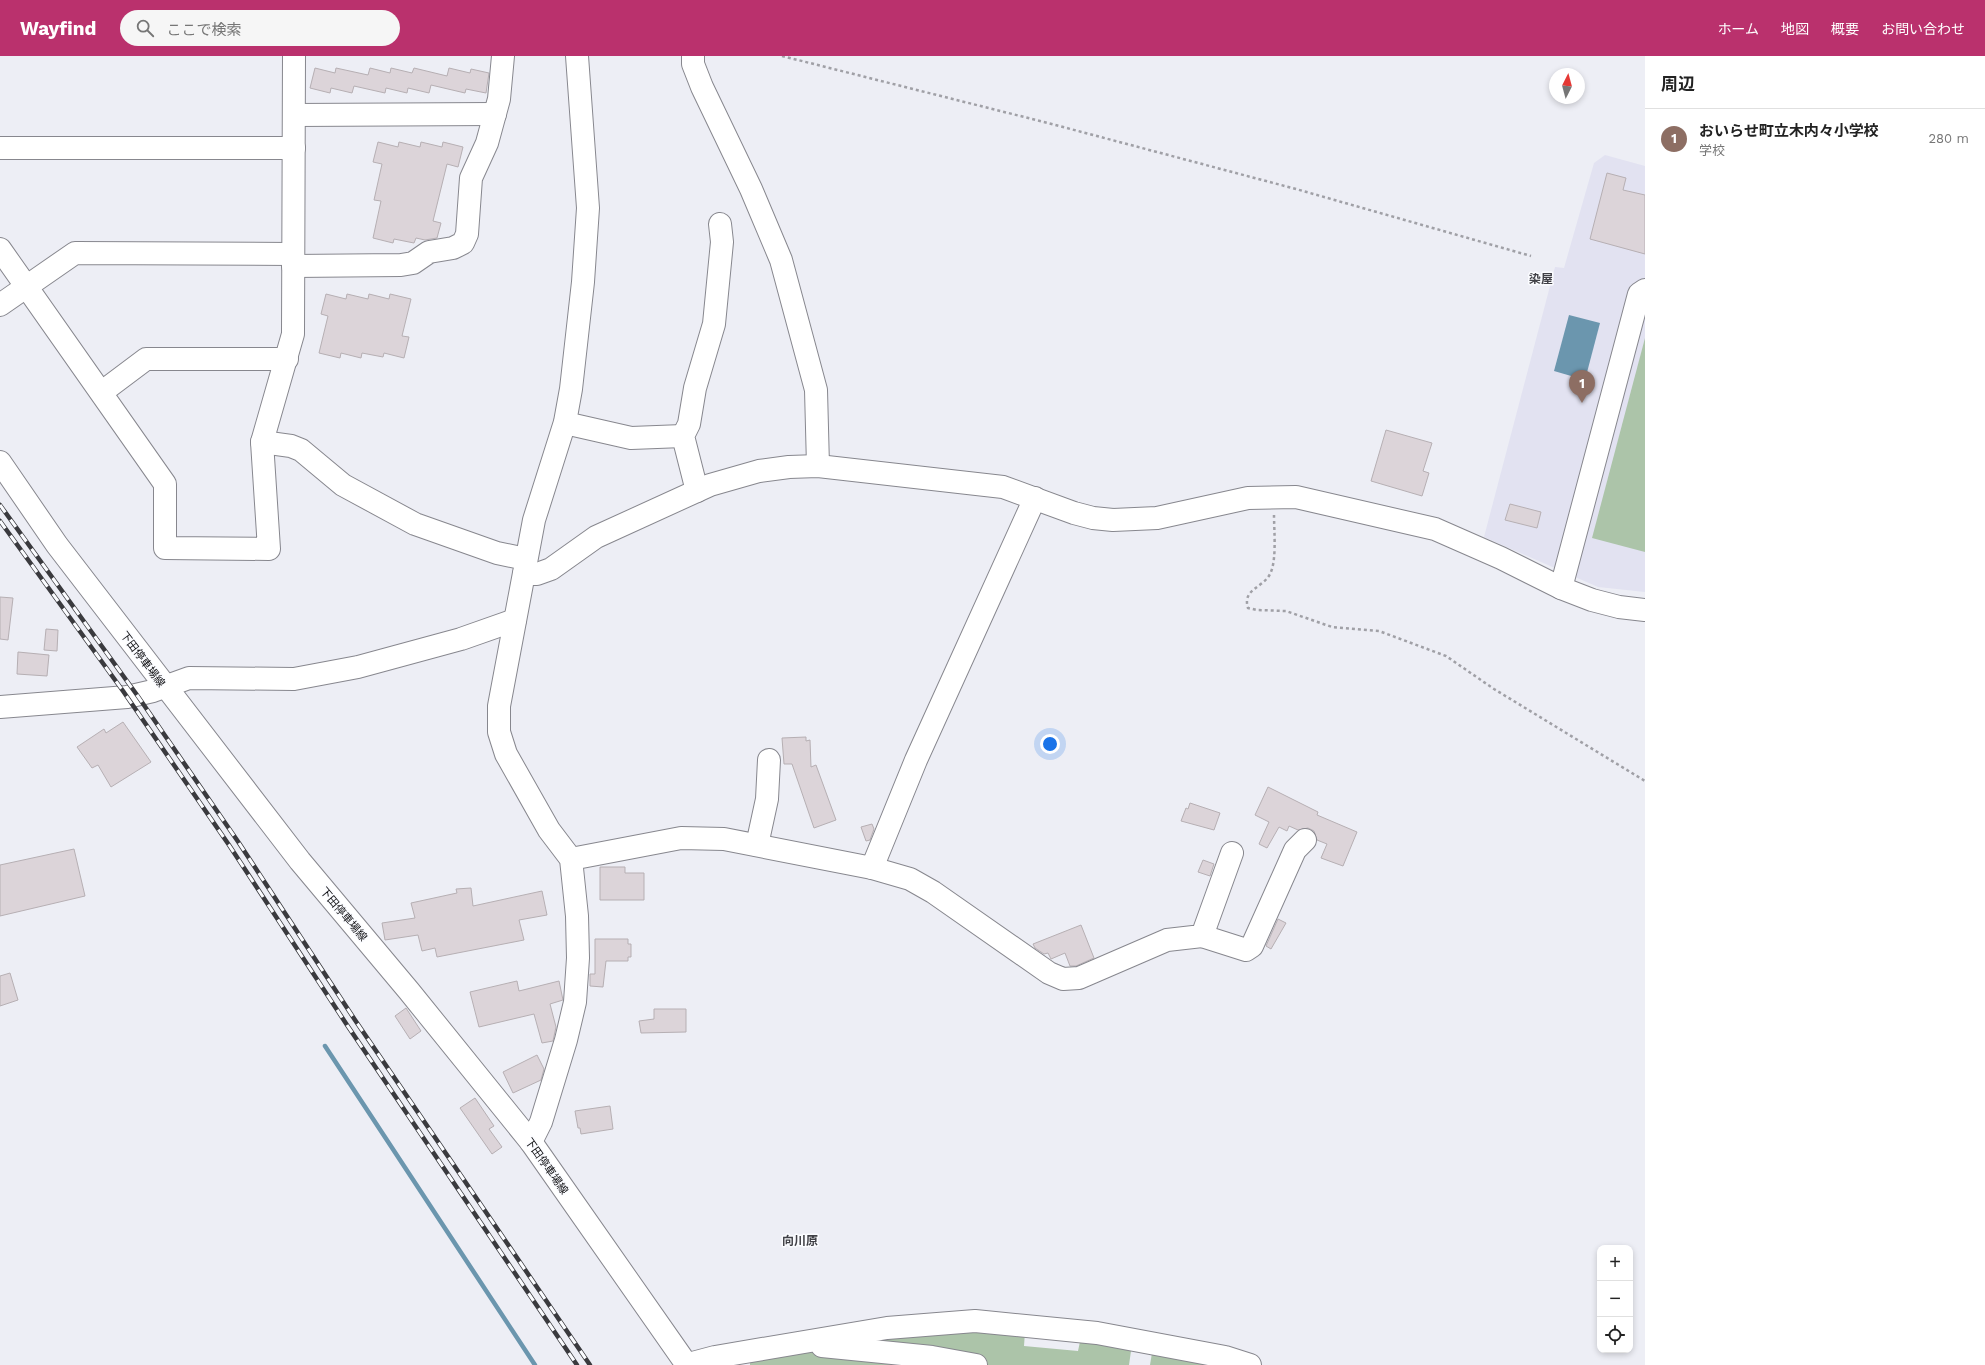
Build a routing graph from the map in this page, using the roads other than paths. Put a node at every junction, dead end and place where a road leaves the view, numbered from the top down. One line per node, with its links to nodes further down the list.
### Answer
1 (294, 56): 6 (street)
2 (503, 56): 5 (street)
3 (577, 56): 17 (street)
4 (693, 56): 21 (street)
5 (495, 114): 6 (street); 11 (street)
6 (294, 115): 8 (street)
7 (0, 148): 8 (street)
8 (294, 148): 11 (street)
9 (720, 224): 18 (street)
10 (0, 249): 12 (street)
11 (293, 260): 12 (street); 15 (street)
12 (26, 286): 14 (street); 16 (street)
13 (1645, 290): 25 (street)
14 (0, 305)
15 (287, 359): 16 (street); 19 (street)
16 (102, 392): 19 (street)
17 (565, 423): 18 (street); 24 (street)
18 (683, 436): 22 (street)
19 (262, 442): 24 (street)
20 (0, 462): 28 (street, 下田停車場線)
21 (818, 466): 22 (street); 23 (street)
22 (697, 491): 24 (street)
23 (1035, 498): 25 (street); 35 (street)
24 (525, 567): 27 (street)
25 (1561, 588): 26 (street)
26 (1645, 610)
27 (515, 620): 28 (street); 34 (street)
28 (165, 688): 29 (street); 37 (street, 下田停車場線)
29 (0, 707)
30 (768, 760): 32 (street)
31 (1305, 840): 36 (street)
32 (757, 845): 34 (street); 35 (street)
33 (1232, 853): 36 (street)
34 (571, 859): 37 (street)
35 (872, 868): 36 (street)
36 (1202, 936)
37 (531, 1142): 40 (street, 下田停車場線)
38 (793, 1343): 39 (street); 40 (street); 42 (street)
39 (931, 1361): 41 (street)
40 (686, 1365)
41 (976, 1365)
42 (1250, 1365)

